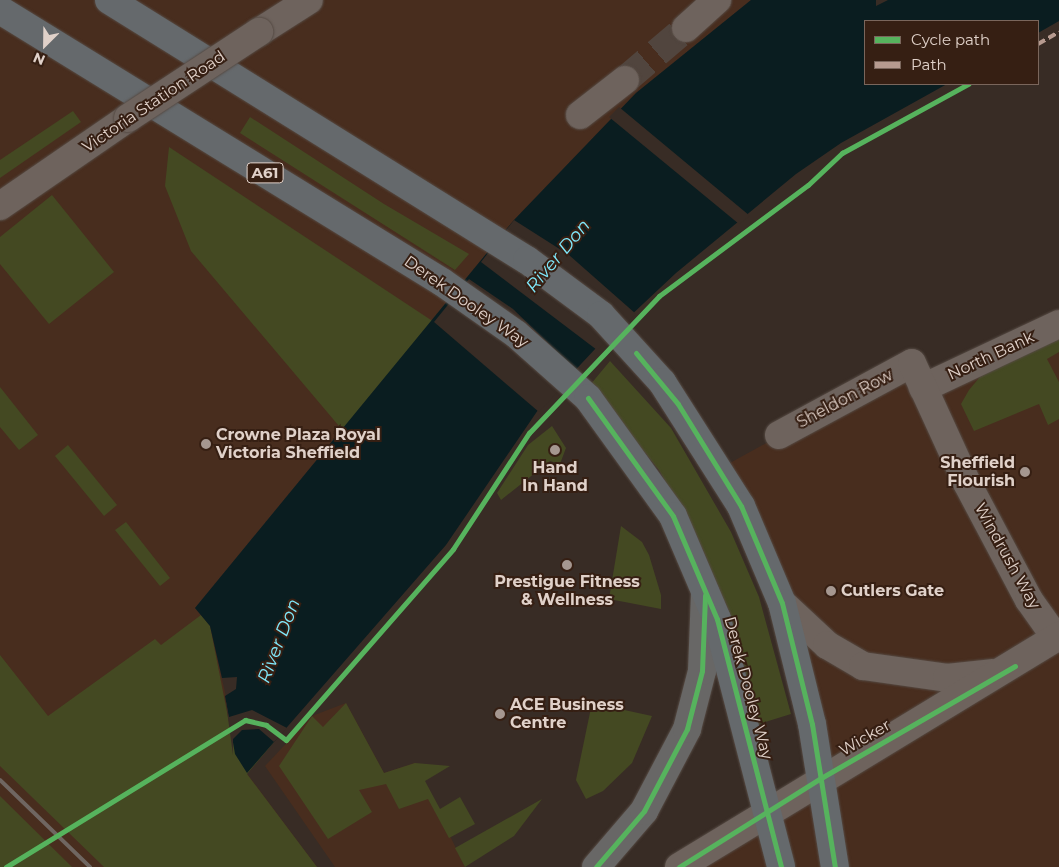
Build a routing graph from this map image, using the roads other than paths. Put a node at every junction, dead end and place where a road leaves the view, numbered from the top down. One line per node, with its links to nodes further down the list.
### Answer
1 (109, 0): 14 (highway)
2 (309, 0): 8 (street, Victoria Station Road, bridge)
3 (717, 0): 5 (street)
4 (0, 10): 13 (highway, Derek Dooley Way / A61)
5 (686, 28)
6 (625, 80): 7 (street)
7 (580, 115)
8 (0, 206)
9 (1059, 324): 11 (street, North Bank)
10 (912, 364): 11 (street, Windrush Way); 12 (street, Sheldon Row)
11 (923, 388): 15 (street, Windrush Way)
12 (779, 436)
13 (705, 592): 18 (highway, Derek Dooley Way / A61); 19 (main road)
14 (782, 603): 16 (street, Wicker); 17 (highway)
15 (1058, 637): 16 (street, Wicker)
16 (1015, 666): 17 (street, Wicker)
17 (821, 778): 18 (street, Wicker); 22 (highway)
18 (769, 811): 20 (street, Wicker); 21 (highway, Derek Dooley Way / A61)
19 (596, 867)
20 (679, 867)
21 (781, 867)
22 (835, 867)

